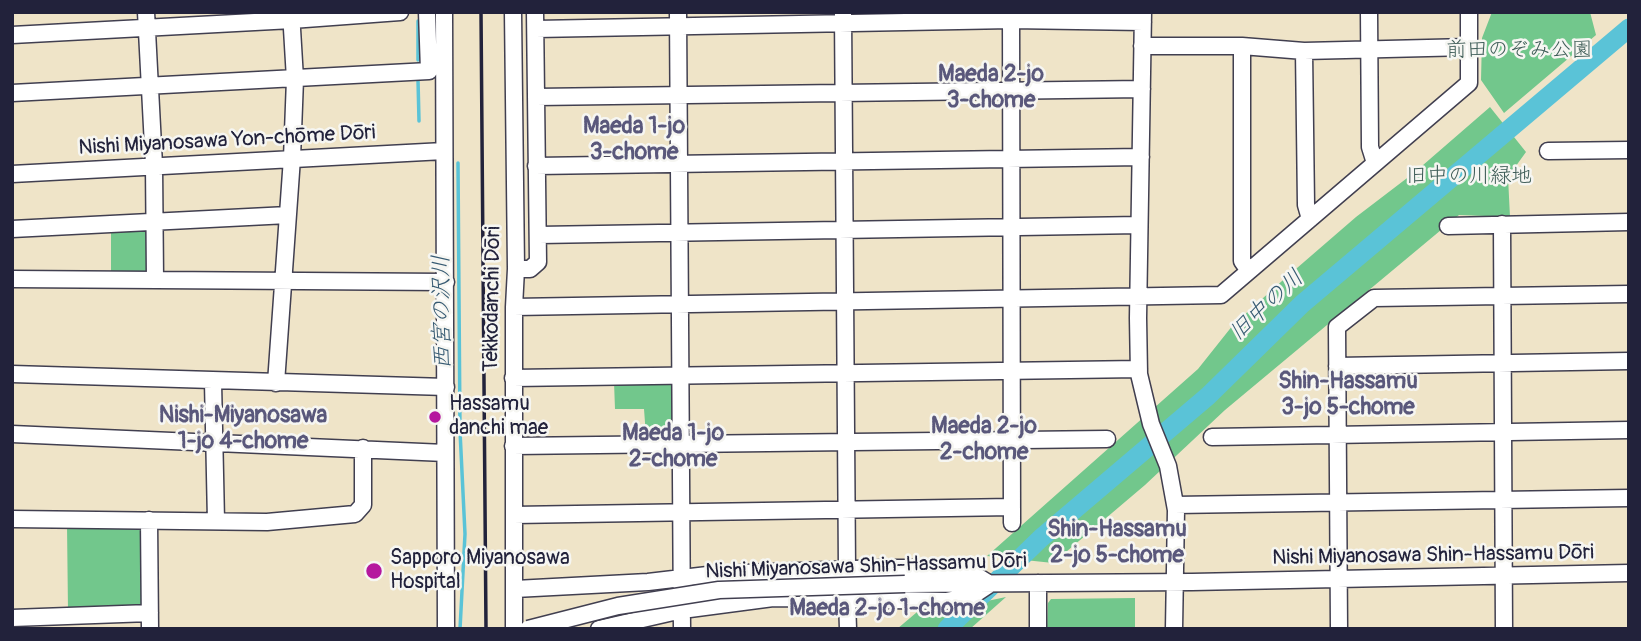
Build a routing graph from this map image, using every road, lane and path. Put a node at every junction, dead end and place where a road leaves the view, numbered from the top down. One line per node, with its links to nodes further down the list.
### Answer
1 (400, 12): 8 (street)
2 (426, 12): 22 (street)
3 (444, 12): 31 (street)
4 (513, 12): 54 (street, Tekkodanchi Dōri)
5 (536, 12): 15 (street)
6 (1369, 12): 21 (street)
7 (1469, 12): 19 (street)
8 (345, 14): 9 (street)
9 (291, 16): 14 (street); 22 (street)
10 (1011, 16): 11 (street); 13 (street); 25 (street)
11 (1143, 17): 17 (street)
12 (678, 19): 13 (street); 15 (street); 28 (street)
13 (843, 19): 27 (street)
14 (147, 20): 16 (street); 23 (street)
15 (536, 29): 29 (street)
16 (12, 35)
17 (1142, 46): 18 (street); 24 (street)
18 (1242, 46): 20 (street); 55 (street)
19 (1469, 47): 21 (street); 38 (street)
20 (1304, 51): 21 (street); 43 (street)
21 (1369, 51): 38 (street)
22 (295, 79): 23 (street); 34 (street)
23 (150, 86): 26 (street); 39 (street)
24 (1142, 89): 25 (street); 33 (street)
25 (1012, 90): 27 (street); 35 (street)
26 (12, 93)
27 (844, 93): 28 (street); 36 (street)
28 (678, 95): 29 (street); 37 (street)
29 (536, 97): 40 (street)
30 (1629, 150): 32 (street)
31 (444, 151): 34 (street, Nishi Miyanosawa Yon-chōme Dōri); 59 (street)
32 (1548, 151)
33 (1140, 157): 35 (street); 48 (street)
34 (292, 158): 39 (street, Nishi Miyanosawa Yon-chōme Dōri); 42 (street)
35 (1012, 159): 36 (street); 47 (street)
36 (844, 160): 37 (street); 50 (street)
37 (678, 163): 40 (street); 52 (street)
38 (1375, 163): 43 (street)
39 (154, 165): 41 (street, Nishi Miyanosawa Yon-chōme Dōri); 44 (street)
40 (536, 166): 53 (street)
41 (12, 174)
42 (288, 215): 44 (street); 58 (street)
43 (1310, 219): 55 (street)
44 (156, 222): 51 (street); 57 (street)
45 (1629, 222): 46 (street)
46 (1502, 224): 49 (street); 62 (street)
47 (1013, 225): 48 (street); 50 (street); 63 (street)
48 (1139, 225): 61 (street)
49 (1448, 226)
50 (845, 228): 52 (street); 64 (street)
51 (12, 229)
52 (680, 233): 53 (street); 65 (street)
53 (539, 235): 54 (street)
54 (516, 269): 66 (street, Tekkodanchi Dōri)
55 (1249, 271): 61 (street)
56 (12, 279): 57 (street)
57 (155, 280): 58 (street)
58 (282, 281): 59 (street); 77 (street)
59 (446, 282): 78 (street)
60 (1629, 294): 62 (street)
61 (1138, 296): 63 (street); 70 (street)
62 (1502, 297): 68 (street); 69 (street)
63 (1013, 299): 64 (street); 71 (street)
64 (845, 302): 65 (street); 73 (street)
65 (679, 305): 66 (street); 74 (street)
66 (513, 307): 75 (street, Tekkodanchi Dōri)
67 (1629, 361): 68 (street)
68 (1504, 363): 69 (street); 80 (street)
69 (1337, 366): 82 (street)
70 (1139, 369): 71 (street); 95 (street)
71 (1013, 370): 73 (street); 85 (street)
72 (12, 374): 76 (street)
73 (844, 374): 74 (street); 87 (street)
74 (679, 377): 75 (street); 88 (street)
75 (513, 378): 89 (street, Tekkodanchi Dōri)
76 (213, 382): 77 (street); 86 (street)
77 (276, 383): 78 (street)
78 (446, 387): 91 (street)
79 (1629, 430): 80 (street)
80 (1503, 433): 82 (street); 93 (street)
81 (12, 434): 86 (street)
82 (1338, 434): 83 (street); 94 (street)
83 (1212, 437)
84 (1107, 439): 85 (street)
85 (1012, 440): 87 (street); 96 (street)
86 (215, 442): 90 (street); 101 (street)
87 (846, 442): 88 (street); 96 (street)
88 (679, 444): 89 (street); 97 (street)
89 (513, 446): 98 (street, Tekkodanchi Dōri)
90 (363, 448): 91 (street); 101 (street)
91 (445, 453): 115 (street)
92 (1629, 498): 93 (street)
93 (1504, 501): 94 (street); 104 (street)
94 (1338, 503): 95 (street); 106 (street)
95 (1175, 505): 107 (street)
96 (846, 511): 97 (street); 102 (street)
97 (680, 514): 98 (street); 105 (street)
98 (514, 515): 110 (street, Tekkodanchi Dōri)
99 (12, 519): 100 (street)
100 (149, 520): 101 (street); 114 (street)
101 (216, 521)
102 (847, 569): 105 (street); 109 (street)
103 (1629, 573): 104 (street, Nishi Miyanosawa Shin-Hassamu Dōri)
104 (1504, 576): 106 (street, Nishi Miyanosawa Shin-Hassamu Dōri); 124 (street)
105 (681, 578): 110 (street); 112 (street)
106 (1338, 578): 107 (street, Nishi Miyanosawa Shin-Hassamu Dōri); 123 (street)
107 (1174, 582): 108 (street, Nishi Miyanosawa Shin-Hassamu Dōri); 122 (street)
108 (1038, 583): 109 (street, Nishi Miyanosawa Shin-Hassamu Dōri); 121 (street)
109 (990, 584): 111 (street); 117 (street, Nishi Miyanosawa Shin-Hassamu Dōri, bridge)
110 (515, 589): 116 (street, Tekkodanchi Dōri)
111 (847, 600): 112 (street); 120 (street)
112 (682, 610): 118 (street); 119 (street)
113 (12, 618): 114 (street)
114 (150, 621)
115 (446, 629)
116 (514, 629)
117 (528, 629)
118 (599, 629)
119 (682, 629)
120 (848, 629)
121 (1038, 629)
122 (1174, 629)
123 (1339, 629)
124 (1504, 629)

